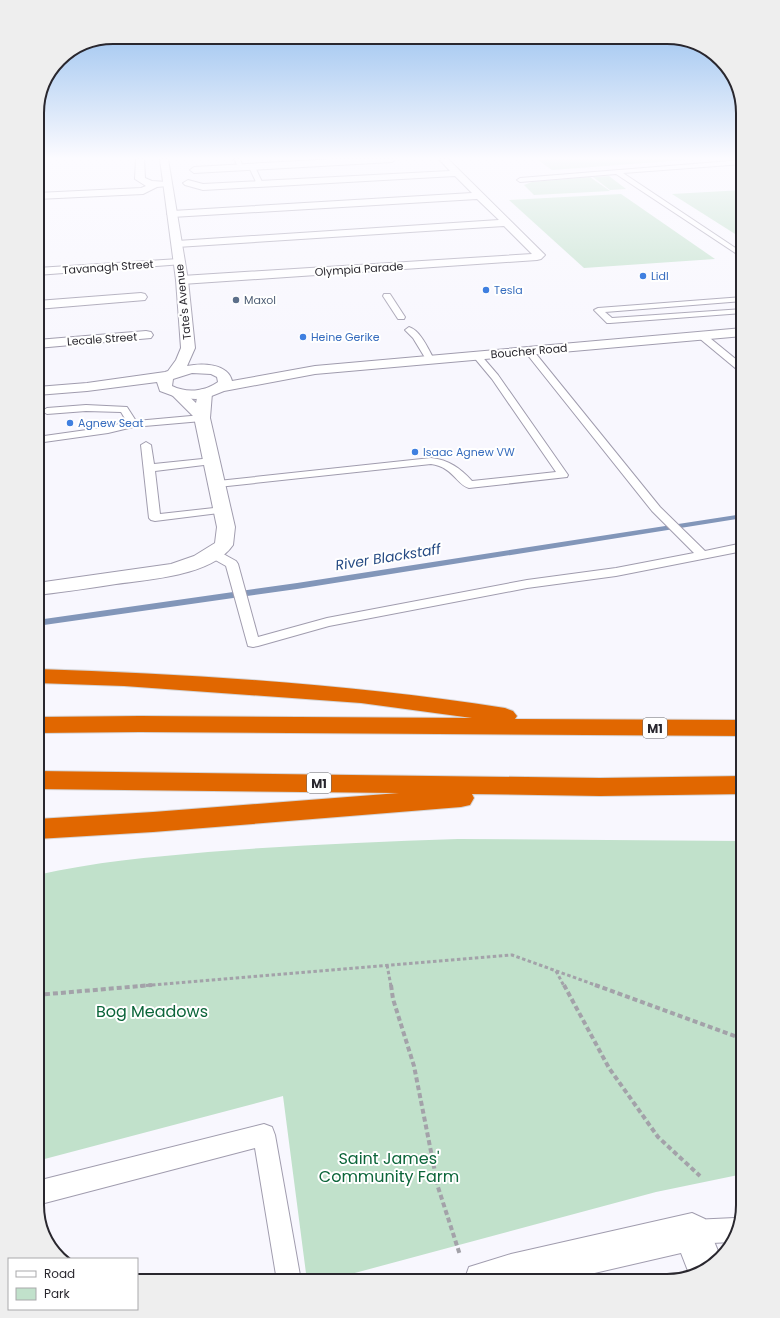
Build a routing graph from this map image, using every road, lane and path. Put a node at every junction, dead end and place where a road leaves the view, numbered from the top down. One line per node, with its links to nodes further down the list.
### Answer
1 (173, 221): 5 (street, Tate's Avenue)
2 (503, 221): 4 (street)
3 (690, 221): 6 (lane)
4 (506, 223): 5 (street); 9 (street, Olympia Parade)
5 (177, 244): 7 (street, Tate's Avenue)
6 (736, 251)
7 (179, 262): 8 (street, Tavanagh Street); 9 (street, Tate's Avenue)
8 (44, 272)
9 (182, 280): 21 (street, Tate's Avenue)
10 (387, 296): 15 (lane)
11 (141, 298): 13 (street)
12 (736, 301): 14 (lane)
13 (44, 305)
14 (736, 312)
15 (401, 317)
16 (409, 330): 24 (lane)
17 (736, 333): 19 (street, Boucher Road)
18 (146, 335): 20 (street, Lecale Street)
19 (702, 336): 22 (street, Boucher Road); 25 (lane)
20 (44, 345)
21 (188, 348): 27 (street, Tate's Avenue); 28 (street, Tate's Avenue)
22 (529, 351): 23 (street, Boucher Road); 43 (lane)
23 (476, 355): 24 (street, Boucher Road); 39 (lane)
24 (430, 359): 26 (street, Boucher Road)
25 (736, 364)
26 (315, 370): 27 (street, Boucher Road); 29 (street, Boucher Road)
27 (214, 371): 28 (street, Boucher Road); 29 (street)
28 (172, 383): 30 (street); 31 (street, Boucher Road); 33 (street)
29 (221, 387): 31 (street, Boucher Road)
30 (44, 390)
31 (205, 393): 33 (street)
32 (47, 411): 34 (lane)
33 (202, 417): 34 (lane); 37 (street)
34 (133, 424): 35 (lane)
35 (44, 439)
36 (146, 445): 38 (lane)
37 (212, 461): 38 (lane); 39 (street)
38 (148, 468): 40 (lane)
39 (218, 484): 40 (street)
40 (223, 510): 42 (street)
41 (736, 548): 43 (lane)
42 (214, 554): 43 (lane); 44 (street)
43 (703, 555)
44 (44, 589)
45 (44, 676): 47 (highway)
46 (44, 725): 47 (highway, M1)
47 (567, 727): 48 (highway, M1)
48 (736, 728)
49 (44, 780): 51 (highway, M1)
50 (736, 785): 51 (highway, M1)
51 (600, 786): 52 (highway)
52 (44, 829)
53 (387, 965): 54 (path); 55 (path); 63 (path)
54 (556, 971): 56 (path); 57 (path)
55 (44, 994)
56 (736, 1036)
57 (700, 1176)
58 (44, 1191): 62 (lane)
59 (731, 1230): 60 (lane)
60 (692, 1232): 61 (street); 63 (street)
61 (704, 1263)
62 (288, 1274)
63 (492, 1274)

